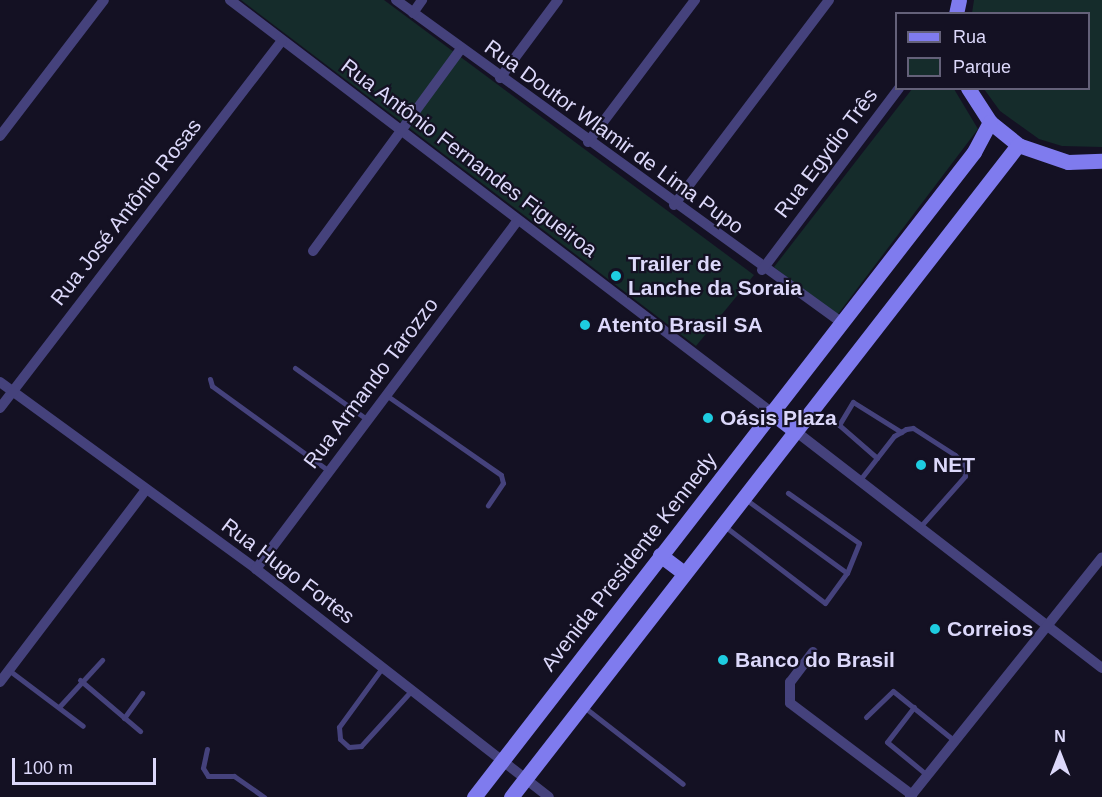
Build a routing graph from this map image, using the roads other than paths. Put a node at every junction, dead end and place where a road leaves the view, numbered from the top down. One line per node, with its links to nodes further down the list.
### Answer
1 (104, 0): 16 (street)
2 (230, 0): 9 (street, Rua Antônio Fernandes Figueiroa)
3 (396, 0): 8 (street, Rua Doutor Wlamir de Lima Pupo)
4 (422, 0): 8 (street)
5 (558, 0): 11 (street)
6 (695, 0): 17 (street)
7 (829, 0): 20 (street)
8 (413, 13): 10 (street, Rua Doutor Wlamir de Lima Pupo)
9 (282, 41): 15 (street, Rua Antônio Fernandes Figueiroa); 29 (street, Rua José Antônio Rosas)
10 (461, 49): 11 (street, Rua Doutor Wlamir de Lima Pupo); 15 (street)
11 (500, 78): 17 (street, Rua Doutor Wlamir de Lima Pupo)
12 (897, 90): 23 (street, Rua Egydio Três)
13 (969, 90): 14 (main road)
14 (990, 122): 18 (main road); 24 (main road, Avenida Presidente Kennedy)
15 (403, 131): 21 (street, Rua Antônio Fernandes Figueiroa); 22 (street)
16 (0, 136)
17 (588, 142): 20 (street, Rua Doutor Wlamir de Lima Pupo)
18 (1018, 145): 19 (main road); 25 (main road)
19 (1102, 161)
20 (674, 205): 23 (street, Rua Doutor Wlamir de Lima Pupo)
21 (518, 220): 30 (street, Rua Armando Tarozzo); 32 (street, Rua Antônio Fernandes Figueiroa)
22 (313, 251)
23 (762, 270): 24 (street, Rua Doutor Wlamir de Lima Pupo)
24 (841, 322): 25 (main road); 32 (main road, Avenida Presidente Kennedy)
25 (860, 345): 34 (main road)
26 (295, 368): 33 (lane)
27 (210, 379): 37 (lane)
28 (0, 382): 29 (street, Rua Hugo Fortes)
29 (12, 391): 31 (street, Rua José Antônio Rosas); 39 (street, Rua Hugo Fortes)
30 (386, 395): 33 (street, Rua Armando Tarozzo); 42 (lane)
31 (0, 408)
32 (771, 412): 34 (main road); 45 (main road, Avenida Presidente Kennedy)
33 (368, 420): 37 (street, Rua Armando Tarozzo)
34 (794, 430): 38 (street); 41 (main road)
35 (902, 432): 36 (lane); 36 (lane); 44 (lane)
36 (877, 458): 38 (lane)
37 (329, 471): 47 (street, Rua Armando Tarozzo)
38 (859, 481): 44 (street)
39 (145, 491): 47 (street, Rua Hugo Fortes); 55 (street)
40 (788, 493): 49 (lane)
41 (743, 497): 43 (main road); 49 (lane)
42 (488, 505)
43 (722, 524): 48 (main road); 49 (lane)
44 (919, 529): 50 (street)
45 (660, 555): 48 (main road); 69 (main road, Avenida Presidente Kennedy)
46 (1102, 557): 50 (street)
47 (256, 569): 53 (street, Rua Hugo Fortes)
48 (684, 573): 60 (main road)
49 (848, 573)
50 (1047, 629): 54 (street); 67 (street)
51 (813, 652): 73 (street)
52 (102, 660): 56 (lane)
53 (382, 668): 58 (street, Rua Hugo Fortes); 58 (lane)
54 (1102, 668)
55 (10, 671): 57 (street); 62 (lane)
56 (81, 680): 62 (lane); 64 (lane)
57 (0, 682)
58 (411, 691): 69 (street, Rua Hugo Fortes)
59 (142, 693): 64 (lane)
60 (583, 706): 71 (main road); 72 (lane)
61 (914, 706): 63 (lane); 67 (lane); 70 (lane)
62 (59, 707): 65 (lane)
63 (866, 717)
64 (124, 718): 66 (lane)
65 (83, 726)
66 (140, 731)
67 (957, 743): 70 (street)
68 (207, 749): 74 (lane)
69 (502, 761): 71 (street, Rua Hugo Fortes); 75 (main road, Avenida Presidente Kennedy)
70 (928, 776): 73 (street)
71 (525, 778): 76 (main road); 77 (street, Rua Hugo Fortes)
72 (683, 784)
73 (911, 796)
74 (264, 797)
75 (474, 797)
76 (511, 797)
77 (549, 797)

